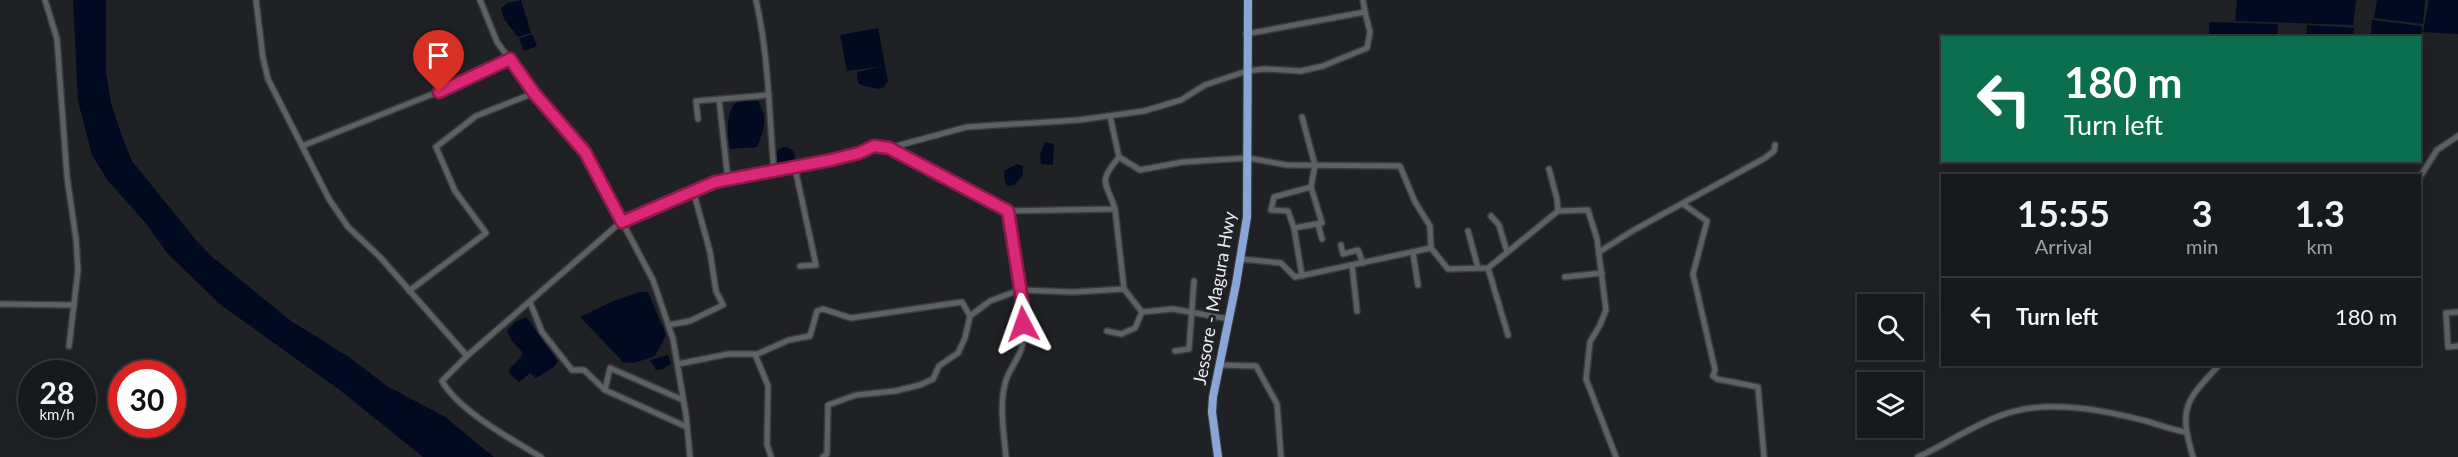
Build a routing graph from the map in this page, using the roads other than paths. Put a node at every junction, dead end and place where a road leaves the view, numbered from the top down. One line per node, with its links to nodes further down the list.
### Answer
1 (45, 0): 62 (street)
2 (256, 0): 19 (street)
3 (480, 0): 9 (street)
4 (756, 0): 12 (street)
5 (1248, 0): 8 (highway, Jessore - Magura Hwy)
6 (1363, 0): 7 (street)
7 (1365, 12): 8 (street); 10 (street)
8 (1246, 34): 10 (highway, Jessore - Magura Hwy)
9 (510, 59): 11 (street); 19 (street)
10 (1247, 71): 14 (street); 22 (highway, Jessore - Magura Hwy)
11 (534, 93): 36 (street); 59 (street)
12 (769, 94): 13 (street); 26 (street)
13 (719, 99): 16 (street); 28 (street)
14 (1110, 116): 20 (street); 21 (street)
15 (1302, 117): 23 (street)
16 (698, 119)
17 (2458, 136): 27 (street)
18 (1775, 145): 31 (street)
19 (302, 146): 59 (street)
20 (889, 148): 24 (street); 33 (street)
21 (1119, 157): 22 (street); 32 (street)
22 (1248, 158): 23 (street); 46 (highway, Jessore - Magura Hwy)
23 (1315, 165): 29 (street); 42 (street)
24 (795, 168): 26 (street); 49 (street)
25 (1549, 168): 34 (street)
26 (774, 172): 28 (street)
27 (2421, 175)
28 (728, 180): 30 (street)
29 (1311, 187): 37 (street); 38 (street)
30 (693, 190): 36 (street); 69 (street)
31 (1683, 204): 44 (street); 94 (street)
32 (1115, 209): 33 (street); 57 (street)
33 (1008, 211): 58 (street)
34 (1558, 211): 43 (street); 44 (street)
35 (1491, 216): 43 (street)
36 (622, 222): 60 (street); 69 (street)
37 (1318, 224): 38 (street); 40 (street)
38 (1294, 228): 53 (street)
39 (1468, 231): 50 (street)
40 (1322, 239)
41 (1341, 245): 47 (street)
42 (1431, 248): 45 (street); 50 (street)
43 (1507, 252): 51 (street)
44 (1599, 252): 52 (street)
45 (1413, 253): 47 (street); 56 (street)
46 (1241, 260): 53 (street); 68 (highway, Jessore - Magura Hwy)
47 (1363, 263): 48 (street)
48 (1352, 265): 53 (street); 63 (street)
49 (800, 266)
50 (1478, 268): 51 (street)
51 (1488, 268): 71 (street)
52 (1602, 273): 54 (street); 93 (street)
53 (1302, 276)
54 (1565, 277)
55 (1194, 281): 66 (street)
56 (1418, 285)
57 (1124, 289): 58 (street); 64 (street)
58 (1020, 290): 67 (street); 90 (street)
59 (409, 291): 78 (street)
60 (530, 302): 78 (street); 82 (street)
61 (0, 304): 62 (street)
62 (74, 305): 72 (street)
63 (1357, 311)
64 (1142, 312): 66 (street); 70 (street)
65 (2458, 312): 74 (street)
66 (1192, 313): 68 (street); 76 (street)
67 (970, 316): 77 (street); 86 (street)
68 (1229, 319): 80 (highway, Jessore - Magura Hwy)
69 (668, 325): 79 (street)
70 (1107, 331)
71 (1509, 335)
72 (69, 346)
73 (2458, 346): 74 (street)
74 (2448, 347): 75 (street)
75 (2439, 348)
76 (1175, 351)
77 (755, 355): 79 (street); 89 (street)
78 (467, 356): 87 (street)
79 (678, 364): 83 (street)
80 (1219, 365): 91 (highway, Jessore - Magura Hwy); 92 (street)
81 (2218, 366): 85 (street)
82 (605, 390): 83 (street); 84 (street)
83 (683, 400): 84 (street)
84 (687, 427): 88 (street)
85 (2186, 432): 95 (street); 96 (street)
86 (826, 456)
87 (542, 457)
88 (690, 457)
89 (771, 457)
90 (1006, 457)
91 (1218, 457)
92 (1281, 457)
93 (1616, 457)
94 (1764, 457)
95 (1918, 457)
96 (2193, 457)

